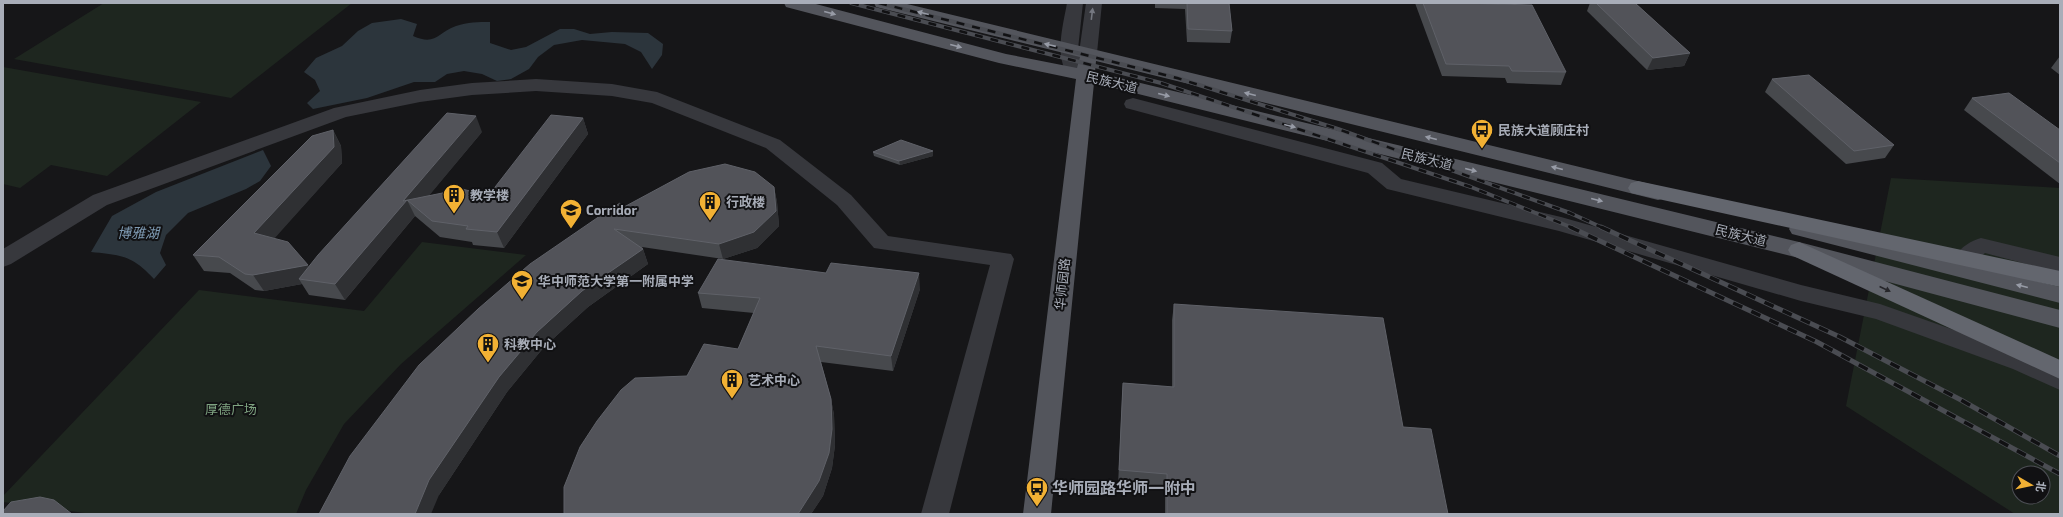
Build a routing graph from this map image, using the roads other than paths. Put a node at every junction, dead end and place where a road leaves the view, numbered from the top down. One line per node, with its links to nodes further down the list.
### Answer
1 (792, 3): 6 (main road, 民族大道, one-way to 6)
2 (882, 3): 5 (main road, 民族大道, one-way to 2)
3 (1075, 3): 5 (street)
4 (1094, 3): 5 (street, one-way to 4)
5 (1078, 51): 6 (main road, 华师园路); 8 (main road, 民族大道, one-way to 5)
6 (1080, 74): 9 (main road, 民族大道, one-way to 9); 19 (main road, 华师园路)
7 (1133, 104): 17 (street)
8 (1638, 188): 10 (highway); 14 (main road, 民族大道, one-way to 8)
9 (1799, 250): 15 (main road, 民族大道); 16 (highway, one-way to 16)
10 (1965, 258): 12 (street); 13 (highway)
11 (3, 259): 18 (street)
12 (2060, 265)
13 (2060, 279)
14 (2060, 295)
15 (2060, 319)
16 (2060, 370)
17 (2060, 381)
18 (935, 514)
19 (1037, 514)

